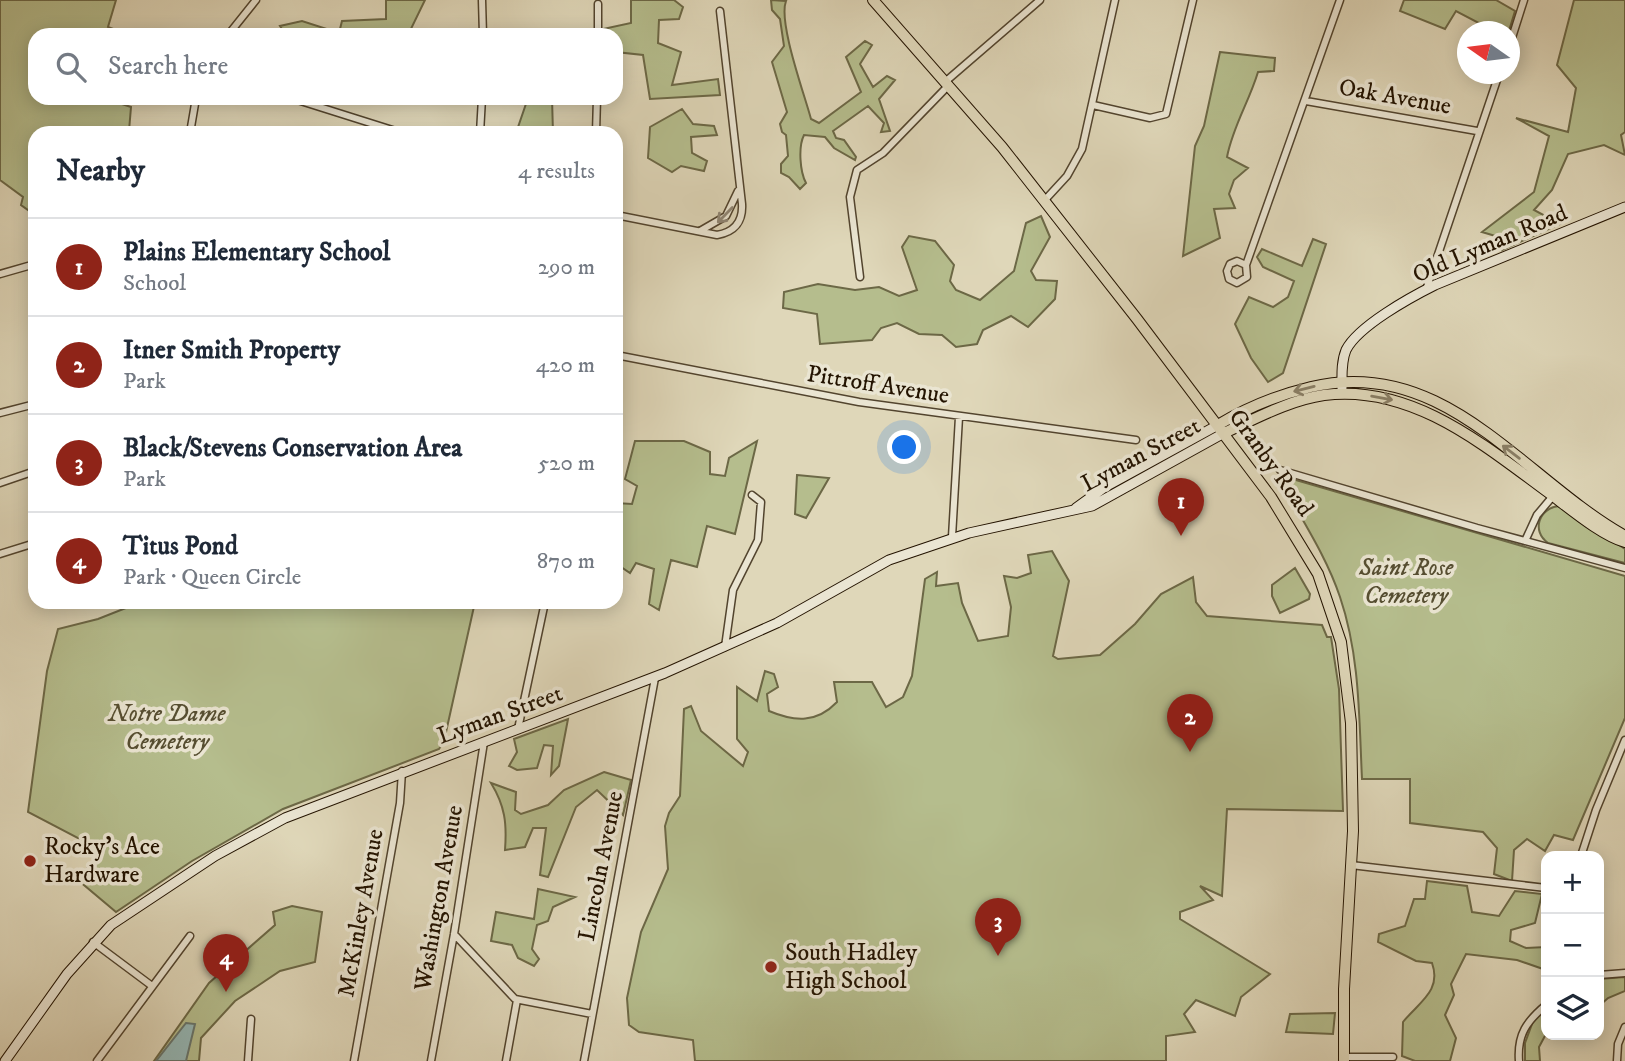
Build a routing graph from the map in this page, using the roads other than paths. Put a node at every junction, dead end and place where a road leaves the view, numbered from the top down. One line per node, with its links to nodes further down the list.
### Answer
1 (256, 0): 12 (street)
2 (482, 0): 13 (street)
3 (873, 0): 15 (main road, Granby Road)
4 (1040, 0): 15 (street)
5 (1115, 0): 22 (street)
6 (1193, 0): 22 (street)
7 (1340, 0): 17 (street)
8 (1524, 0): 11 (street)
9 (598, 4): 14 (street)
10 (720, 11): 28 (street)
11 (1517, 21)
12 (234, 28)
13 (483, 28)
14 (598, 28)
15 (946, 84): 29 (main road, Granby Road); 36 (street)
16 (1495, 84): 27 (street)
17 (1306, 101): 27 (street, Oak Avenue); 33 (street)
18 (196, 105): 23 (street)
19 (313, 105): 24 (street)
20 (482, 105): 25 (street)
21 (597, 105): 26 (street)
22 (1093, 105): 29 (street)
23 (191, 126)
24 (380, 126)
25 (480, 126)
26 (596, 126)
27 (1477, 131): 37 (street)
28 (738, 189): 32 (street, one-way to 32); 32 (street)
29 (1044, 201): 44 (main road, Granby Road)
30 (1625, 207): 37 (main road, Old Lyman Road)
31 (623, 216): 32 (street)
32 (700, 231)
33 (1246, 265)
34 (28, 266): 35 (street)
35 (0, 274)
36 (860, 277)
37 (1426, 290): 39 (main road, Old Lyman Road)
38 (623, 356): 43 (street, Pittroff Avenue)
39 (1342, 382): 40 (main road, Old Lyman Road); 44 (main road, one-way to 44); 49 (main road, one-way to 39)
40 (1342, 394): 44 (main road); 49 (main road, one-way to 49)
41 (28, 406): 42 (street)
42 (0, 413)
43 (959, 417): 45 (street, Pittroff Avenue); 52 (street)
44 (1221, 429): 52 (main road, Lyman Street); 66 (main road, Granby Road)
45 (1136, 440)
46 (1280, 470): 53 (street)
47 (28, 473): 48 (street)
48 (0, 483)
49 (1555, 492): 51 (main road); 53 (street); 54 (main road)
50 (752, 495): 59 (street)
51 (1625, 536)
52 (952, 537): 59 (main road, Lyman Street)
53 (1525, 541): 57 (street)
54 (1625, 542)
55 (28, 545): 56 (street)
56 (0, 554)
57 (1625, 568)
58 (544, 609): 61 (street)
59 (725, 647): 60 (main road, Lyman Street)
60 (655, 678): 61 (main road, Lyman Street); 76 (street, Lincoln Avenue)
61 (519, 729): 63 (main road, Lyman Street)
62 (1625, 740): 65 (street)
63 (484, 742): 64 (main road, Lyman Street); 68 (street, Washington Avenue)
64 (402, 771): 70 (main road, Lyman Street); 84 (street, McKinley Avenue)
65 (1583, 851)
66 (1351, 865): 67 (street); 80 (main road, Granby Road)
67 (1541, 887)
68 (454, 934): 74 (street); 85 (street, Washington Avenue)
69 (190, 936): 73 (street)
70 (93, 942): 73 (street); 81 (main road, Lyman Street)
71 (1625, 974): 72 (street)
72 (1604, 975)
73 (152, 986): 82 (street)
74 (517, 1000): 76 (street); 86 (street)
75 (1541, 1010): 88 (street)
76 (592, 1014): 87 (street, Lincoln Avenue)
77 (251, 1019): 83 (street)
78 (1625, 1027): 89 (street)
79 (1393, 1056): 80 (street)
80 (1344, 1059)
81 (5, 1061)
82 (97, 1061)
83 (248, 1061)
84 (354, 1061)
85 (431, 1061)
86 (506, 1061)
87 (584, 1061)
88 (1519, 1061)
89 (1617, 1061)

